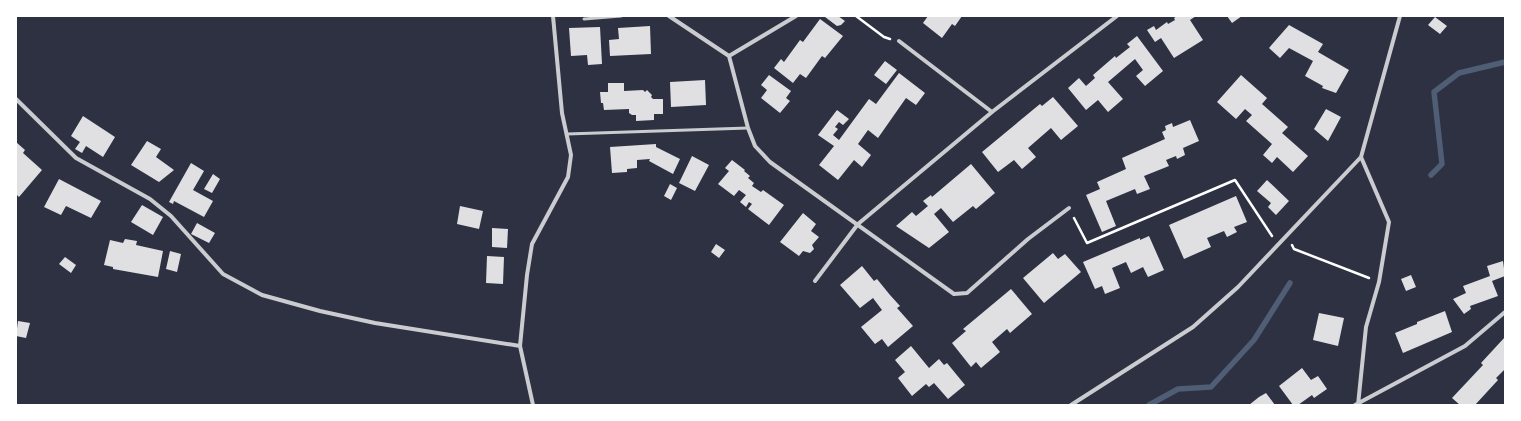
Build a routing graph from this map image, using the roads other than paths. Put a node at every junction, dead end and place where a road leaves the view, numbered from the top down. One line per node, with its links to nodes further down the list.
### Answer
1 (553, 16): 13 (street)
2 (620, 16): 7 (lane)
3 (669, 16): 9 (street)
4 (796, 16): 9 (street)
5 (1118, 16): 11 (street)
6 (1400, 16): 14 (street)
7 (584, 19)
8 (899, 41): 11 (street)
9 (729, 56): 12 (street)
10 (16, 99): 19 (street)
11 (992, 112): 16 (street)
12 (748, 128): 13 (lane); 16 (street)
13 (567, 134): 19 (street)
14 (1361, 157): 20 (street); 22 (street)
15 (1069, 208): 16 (street)
16 (858, 224): 17 (street)
17 (815, 281)
18 (1505, 312): 20 (street)
19 (520, 346): 21 (street)
20 (1357, 404)
21 (533, 405)
22 (1071, 405)

